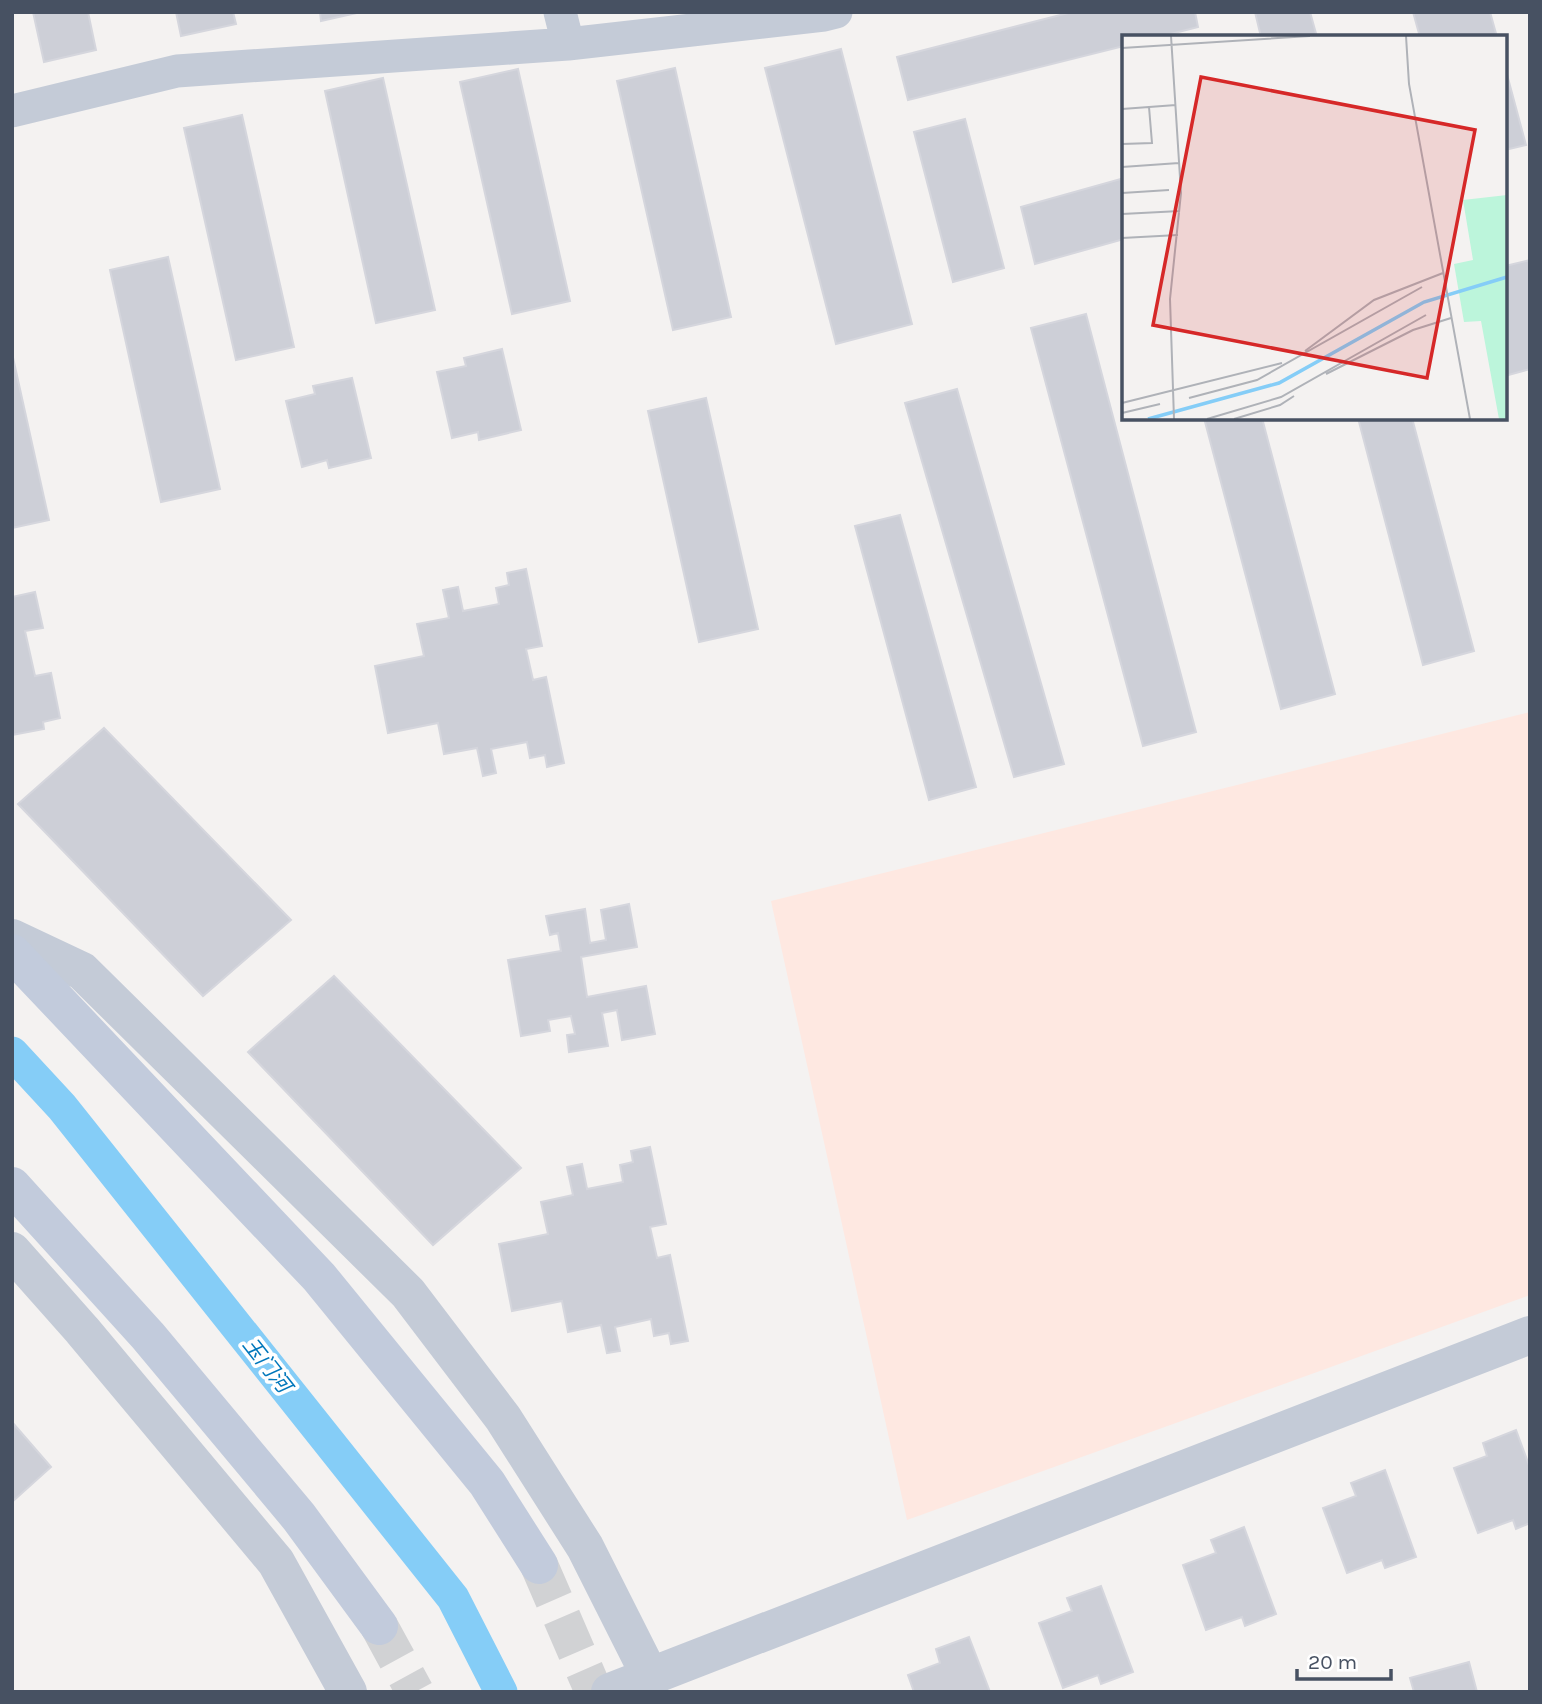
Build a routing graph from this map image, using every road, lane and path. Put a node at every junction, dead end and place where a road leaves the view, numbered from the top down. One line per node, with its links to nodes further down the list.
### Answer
1 (835, 12): 2 (street)
2 (564, 28): 3 (street)
3 (12, 111)
4 (12, 937): 11 (street)
5 (12, 953): 9 (main road)
6 (12, 1186): 10 (main road)
7 (12, 1251): 12 (street)
8 (1530, 1335): 11 (street)
9 (539, 1565)
10 (379, 1626)
11 (650, 1676): 13 (street)
12 (348, 1692)
13 (610, 1692)

